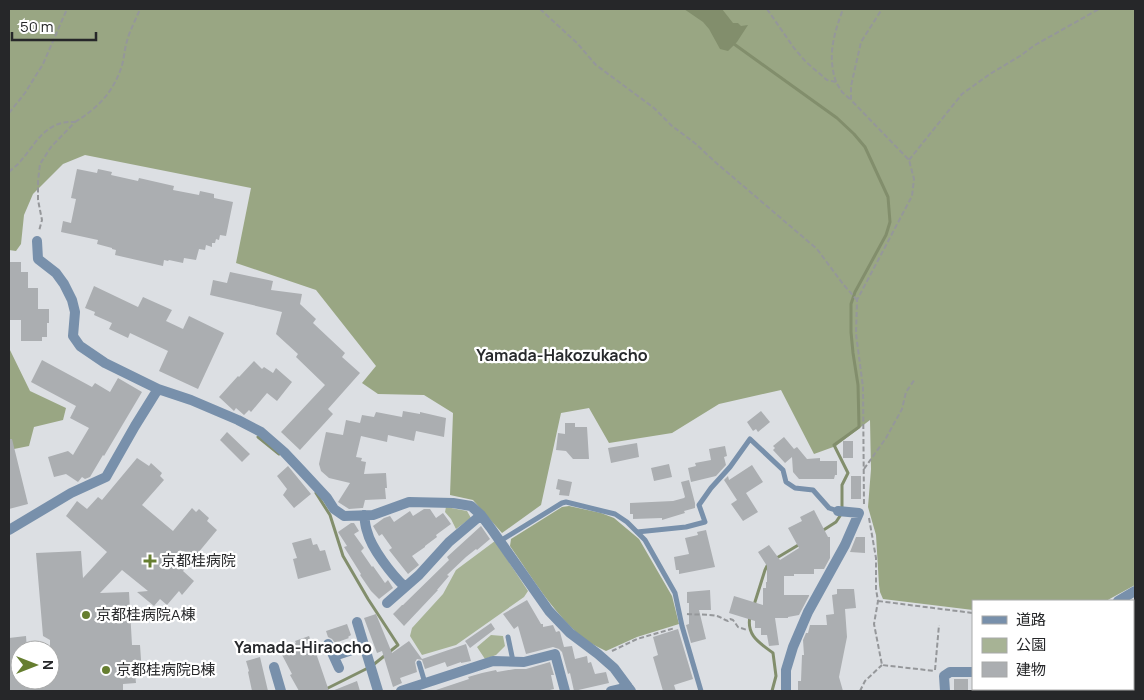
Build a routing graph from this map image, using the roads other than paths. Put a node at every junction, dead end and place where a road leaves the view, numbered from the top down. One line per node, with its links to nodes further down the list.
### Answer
1 (37, 241): 2 (street)
2 (158, 388): 4 (street); 6 (street)
3 (842, 512): 7 (lane); 31 (street)
4 (364, 515): 5 (street); 9 (street)
5 (481, 515): 8 (street); 9 (street)
6 (9, 530)
7 (637, 532): 8 (lane); 30 (lane)
8 (500, 541): 24 (street)
9 (405, 587): 12 (street)
10 (1135, 591): 11 (street)
11 (1120, 600)
12 (387, 603)
13 (357, 622): 16 (street)
14 (508, 637): 18 (lane)
15 (328, 644): 17 (street)
16 (364, 646): 17 (street); 26 (street)
17 (334, 656): 21 (street)
18 (513, 661): 23 (street); 28 (street)
19 (419, 663): 23 (lane)
20 (274, 667): 25 (street)
21 (339, 668)
22 (972, 672): 32 (street)
23 (425, 683): 27 (street)
24 (629, 689): 29 (street)
25 (281, 691)
26 (378, 691)
27 (401, 691)
28 (565, 691)
29 (611, 691)
30 (700, 691)
31 (786, 691)
32 (945, 691)

